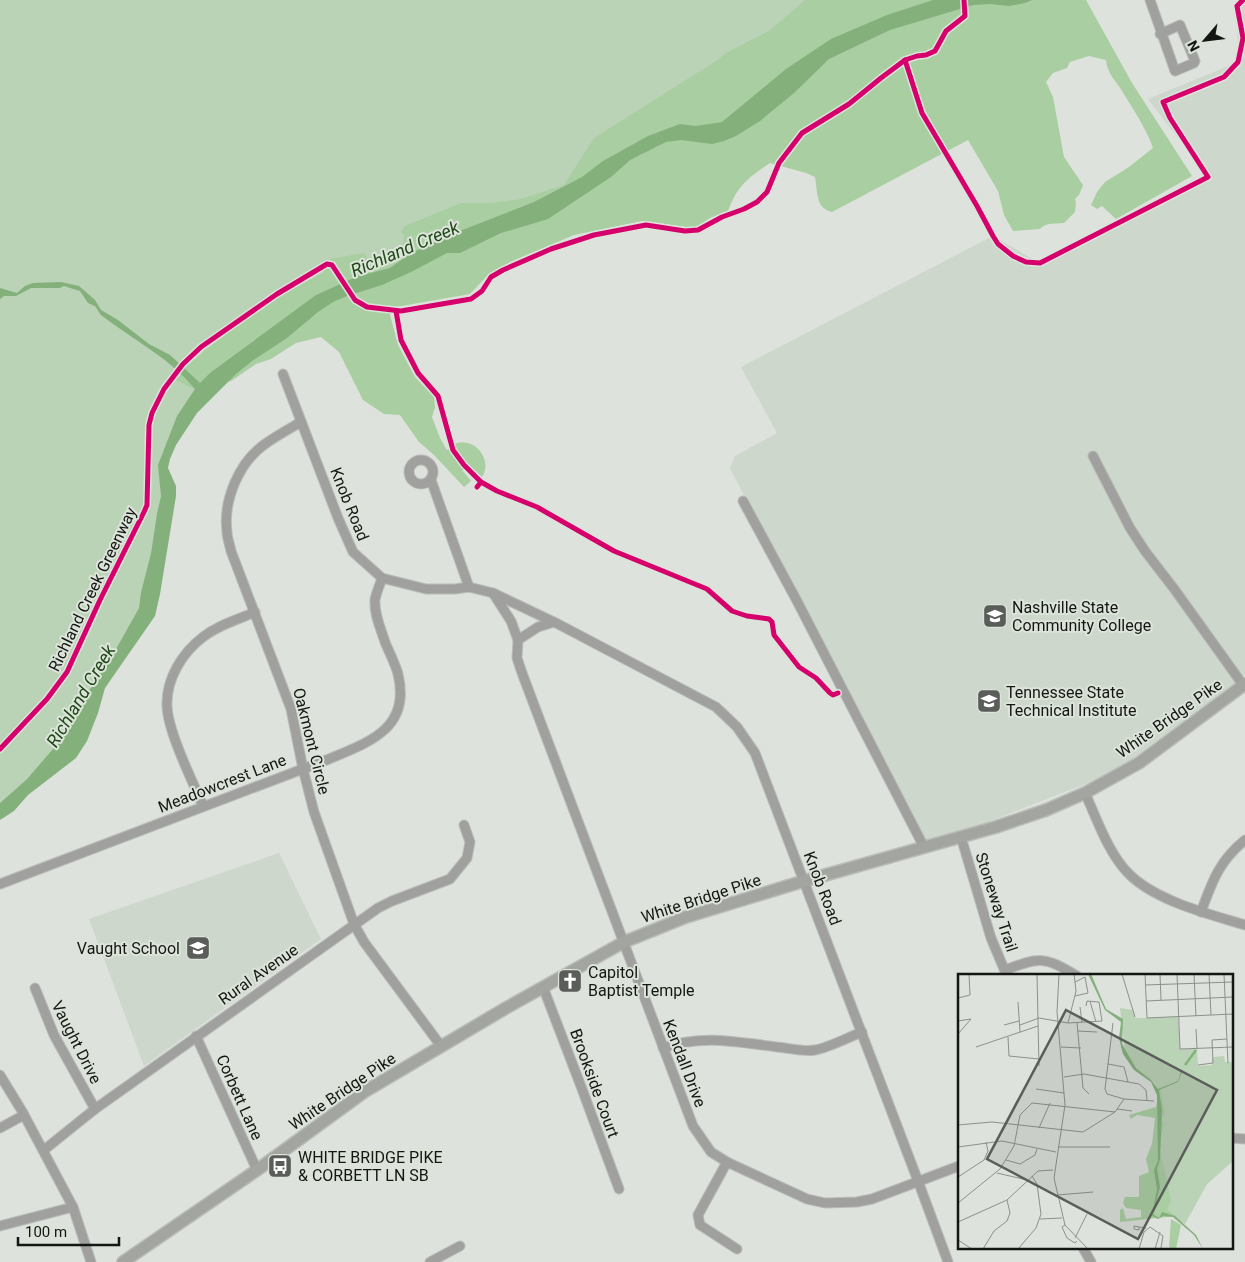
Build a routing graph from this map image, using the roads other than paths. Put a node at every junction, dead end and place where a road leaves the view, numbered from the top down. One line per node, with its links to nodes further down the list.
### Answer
1 (1150, 0): 2 (street)
2 (1160, 34): 2 (street)
3 (282, 374): 4 (street, Knob Road)
4 (301, 422): 8 (street, Knob Road); 11 (street, Oakmont Circle)
5 (1092, 456): 14 (street)
6 (431, 480): 9 (street)
7 (743, 501): 21 (street)
8 (382, 578): 9 (street, Knob Road); 15 (street, Meadowcrest Lane)
9 (469, 587): 10 (street, Knob Road)
10 (493, 593): 12 (street, Knob Road); 13 (street, Kendall Drive)
11 (254, 612): 15 (street, Oakmont Circle); 17 (street)
12 (554, 622): 13 (street); 22 (street, Knob Road)
13 (518, 640): 27 (street, Kendall Drive)
14 (1244, 685): 16 (main road, White Bridge Pike)
15 (303, 768): 17 (street, Meadowcrest Lane); 25 (street, Oakmont Circle)
16 (1085, 792): 19 (main road, White Bridge Pike); 24 (street)
17 (203, 806): 23 (street, Meadowcrest Lane)
18 (464, 825): 25 (street, Rural Avenue)
19 (961, 837): 21 (main road, White Bridge Pike); 28 (street, Stoneway Trail)
20 (1245, 840): 24 (street)
21 (924, 847): 22 (main road, White Bridge Pike)
22 (804, 881): 27 (main road, White Bridge Pike); 32 (street, Knob Road)
23 (0, 884)
24 (1201, 912): 26 (street)
25 (354, 924): 33 (street, Rural Avenue); 34 (street, Oakmont Circle)
26 (1245, 925)
27 (624, 942): 30 (main road, White Bridge Pike); 35 (street, Kendall Drive)
28 (1006, 973): 29 (street)
29 (1073, 974)
30 (543, 987): 34 (main road, White Bridge Pike); 47 (street, Brookside Court)
31 (34, 988): 37 (street, Vaught Drive)
32 (862, 1032): 35 (street); 46 (street, Knob Road)
33 (196, 1036): 37 (street, Rural Avenue); 45 (street, Corbett Lane)
34 (441, 1046): 45 (main road, White Bridge Pike)
35 (663, 1048): 43 (street, Kendall Drive)
36 (0, 1075): 38 (street)
37 (95, 1110): 42 (street, Rural Avenue)
38 (23, 1113): 39 (street); 42 (street)
39 (0, 1128)
40 (1232, 1138): 41 (street)
41 (1245, 1139)
42 (44, 1150): 48 (street)
43 (727, 1162): 46 (street, Kendall Drive); 51 (street)
44 (958, 1166): 46 (street, Kendall Drive)
45 (257, 1170): 54 (main road, White Bridge Pike)
46 (918, 1181): 56 (street, Knob Road)
47 (619, 1189)
48 (72, 1206): 49 (street); 53 (street)
49 (0, 1226)
50 (460, 1246): 55 (street)
51 (737, 1249)
52 (1085, 1250): 57 (street)
53 (91, 1262)
54 (123, 1262)
55 (430, 1262)
56 (948, 1262)
57 (1091, 1262)

